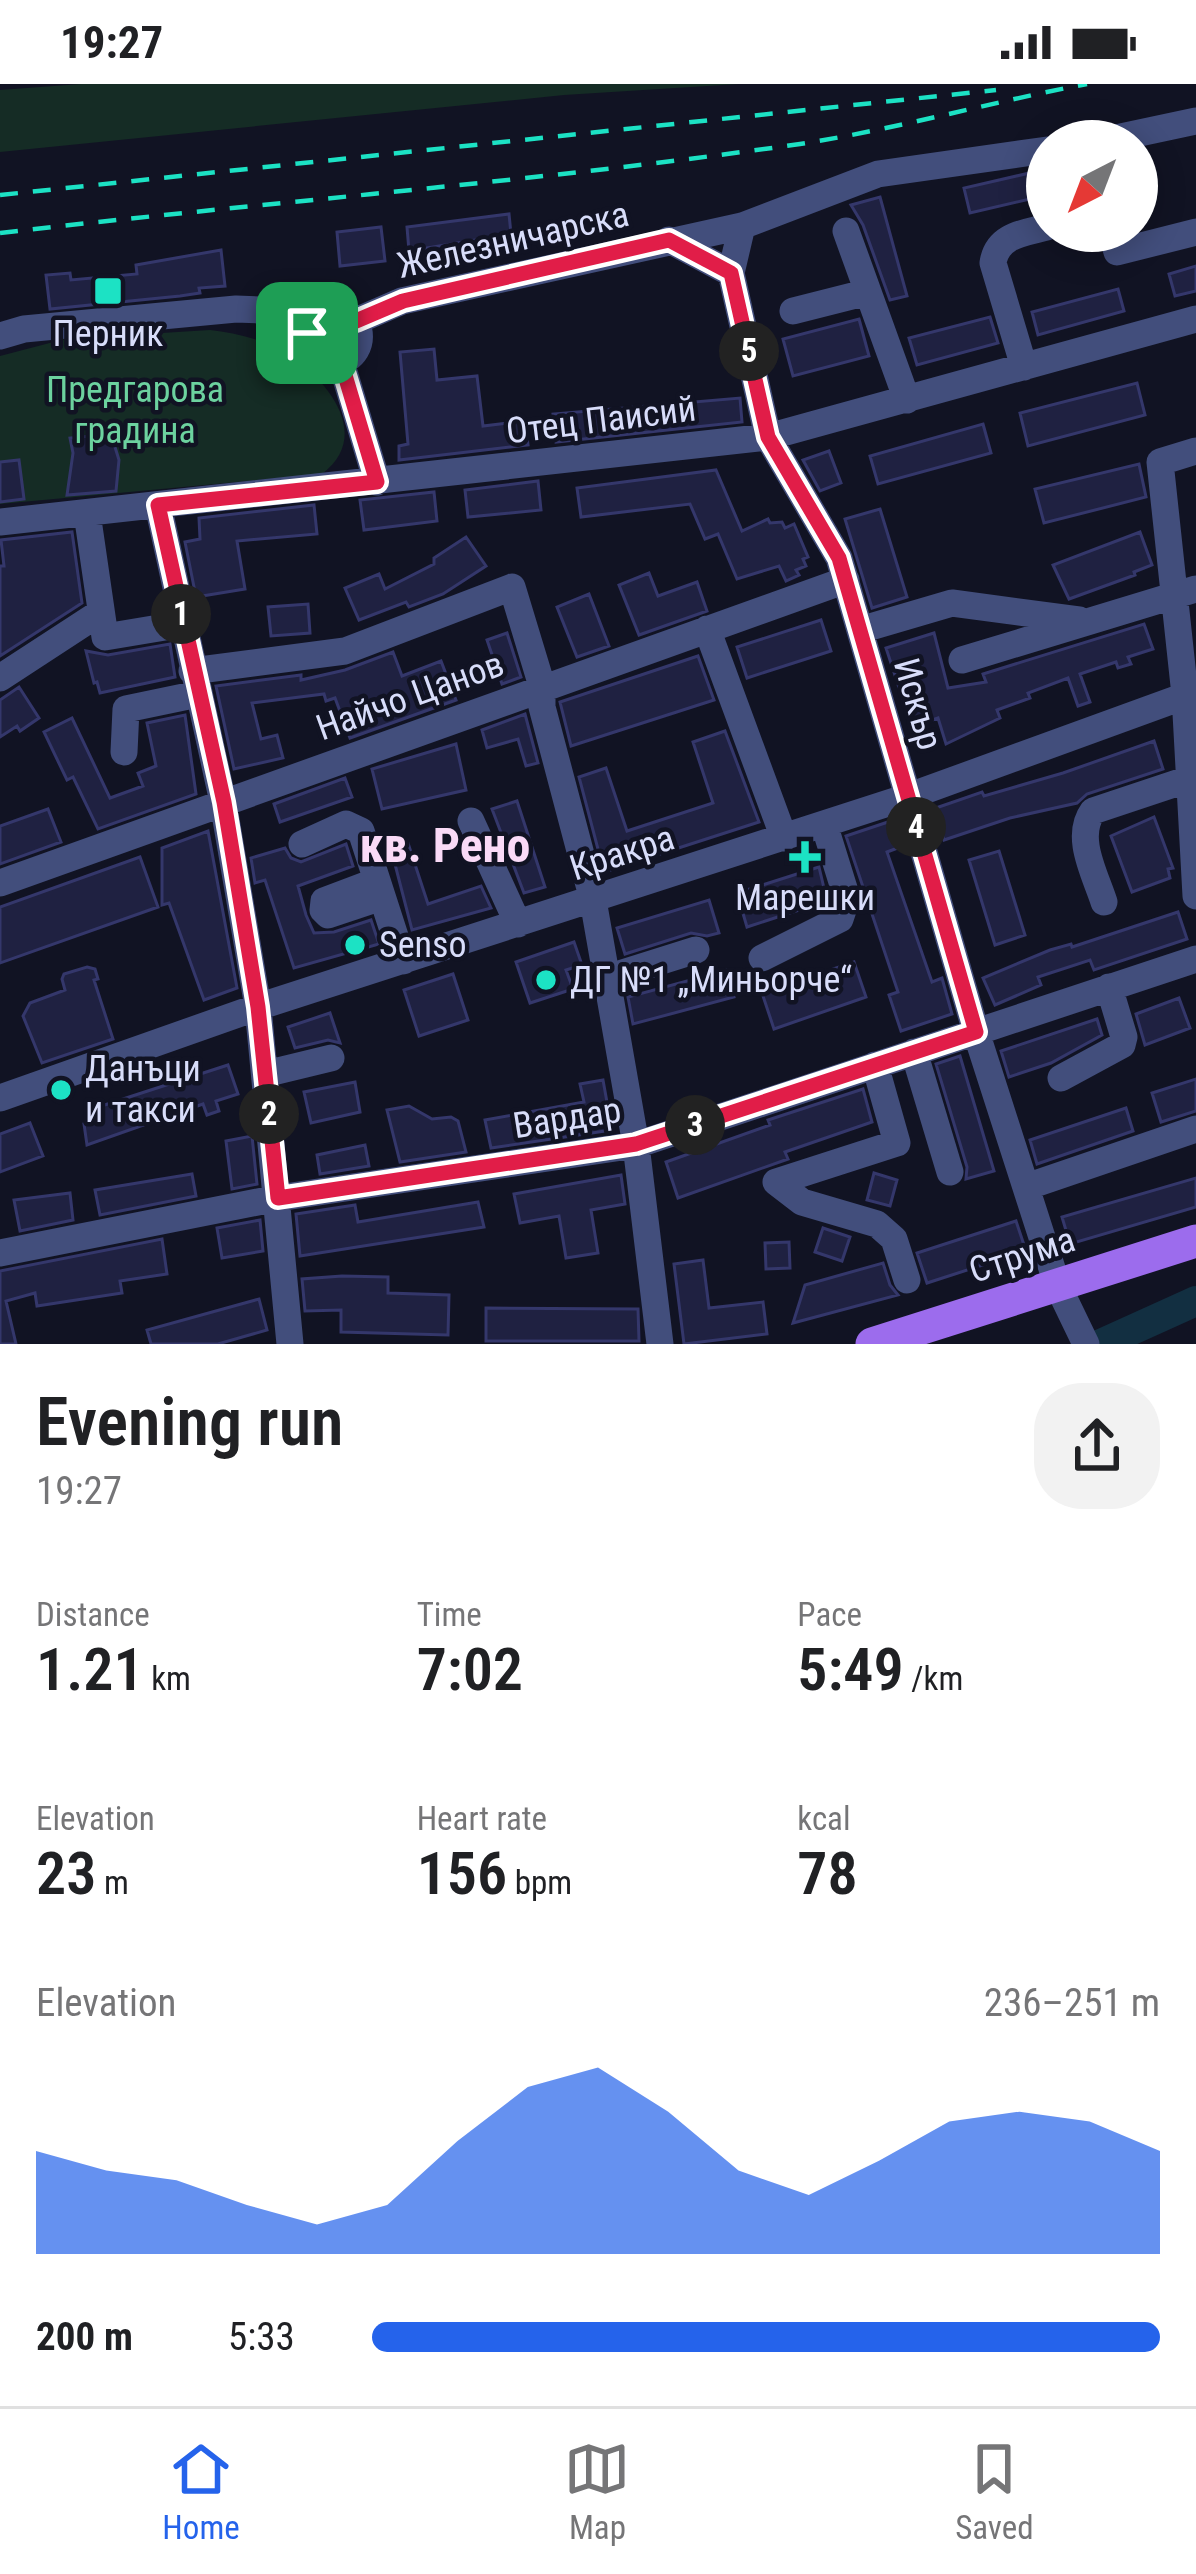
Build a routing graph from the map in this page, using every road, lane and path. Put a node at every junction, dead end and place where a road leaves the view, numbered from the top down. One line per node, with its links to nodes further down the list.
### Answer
1 (1196, 121): 2 (street)
2 (1158, 129)
3 (1026, 153): 4 (street, Железничарска)
4 (742, 226): 8 (street, Железничарска); 10 (street, Искър)
5 (846, 231): 11 (street)
6 (1026, 232): 18 (street)
7 (1196, 232): 9 (street)
8 (669, 240): 10 (street); 14 (street, Железничарска)
9 (1158, 241)
10 (731, 273): 20 (street, Искър)
11 (868, 292): 12 (street); 19 (street)
12 (793, 311)
13 (1196, 319): 18 (street, Отец Паисий)
14 (356, 321): 15 (street, Железничарска); 17 (street)
15 (309, 326): 16 (street, Железничарска); 17 (street)
16 (0, 336)
17 (341, 362): 22 (street)
18 (1024, 367): 19 (street, Отец Паисий)
19 (907, 400): 20 (street, Отец Паисий)
20 (768, 437): 22 (street, Отец Паисий); 26 (street, Искър)
21 (1196, 451): 27 (street)
22 (377, 482): 23 (street, Отец Паисий)
23 (158, 505): 24 (street, Отец Паисий); 30 (street)
24 (87, 513): 25 (street, Отец Паисий); 28 (street)
25 (0, 522)
26 (846, 580): 31 (street, Найчо Цанов); 32 (street, Искър)
27 (1185, 592): 29 (street); 37 (street)
28 (101, 612): 30 (street); 34 (street)
29 (1090, 622): 32 (street); 33 (street)
30 (183, 624): 35 (street)
31 (707, 629): 36 (street, Найчо Цанов); 44 (street)
32 (860, 630): 40 (street, Искър)
33 (962, 660)
34 (0, 678)
35 (195, 683): 36 (street); 38 (street); 41 (street)
36 (542, 686): 41 (street, Найчо Цанов); 49 (street)
37 (1190, 693): 39 (street); 40 (street, Кракра)
38 (124, 752)
39 (1189, 779): 46 (street); 50 (street)
40 (907, 796): 43 (street, Кракра); 59 (street, Искър)
41 (224, 802): 47 (street, Найчо Цанов); 58 (street)
42 (471, 821): 51 (street)
43 (824, 824): 44 (street, Кракра); 53 (street)
44 (784, 838): 49 (street, Кракра)
45 (302, 844): 55 (street)
46 (1195, 870): 48 (street)
47 (0, 883)
48 (1196, 896)
49 (593, 900): 51 (street, Кракра); 56 (street)
50 (1104, 902)
51 (518, 924): 55 (street, Кракра)
52 (696, 950): 56 (street)
53 (762, 958)
54 (1196, 958): 57 (street, Вардар)
55 (403, 961): 58 (street, Кракра)
56 (607, 978): 67 (street)
57 (1109, 987): 59 (street, Вардар); 64 (street)
58 (258, 1007): 63 (street); 65 (street, Кракра)
59 (976, 1032): 60 (street, Вардар); 69 (street, Искър)
60 (914, 1052): 62 (street, Вардар); 68 (street)
61 (331, 1058): 63 (street)
62 (875, 1065): 67 (street, Вардар); 73 (street)
63 (265, 1074): 70 (street)
64 (1061, 1078)
65 (0, 1098)
66 (1196, 1129): 69 (street)
67 (636, 1144): 70 (street, Вардар); 76 (street)
68 (950, 1172)
69 (1026, 1187): 74 (street, Искър)
70 (278, 1198): 72 (street, Вардар); 75 (street)
71 (1196, 1241): 74 (main road, Струма)
72 (0, 1253)
73 (907, 1280)
74 (1057, 1284): 77 (main road, Струма); 78 (street, Искър)
75 (290, 1344)
76 (660, 1344)
77 (872, 1344)
78 (1086, 1344)

